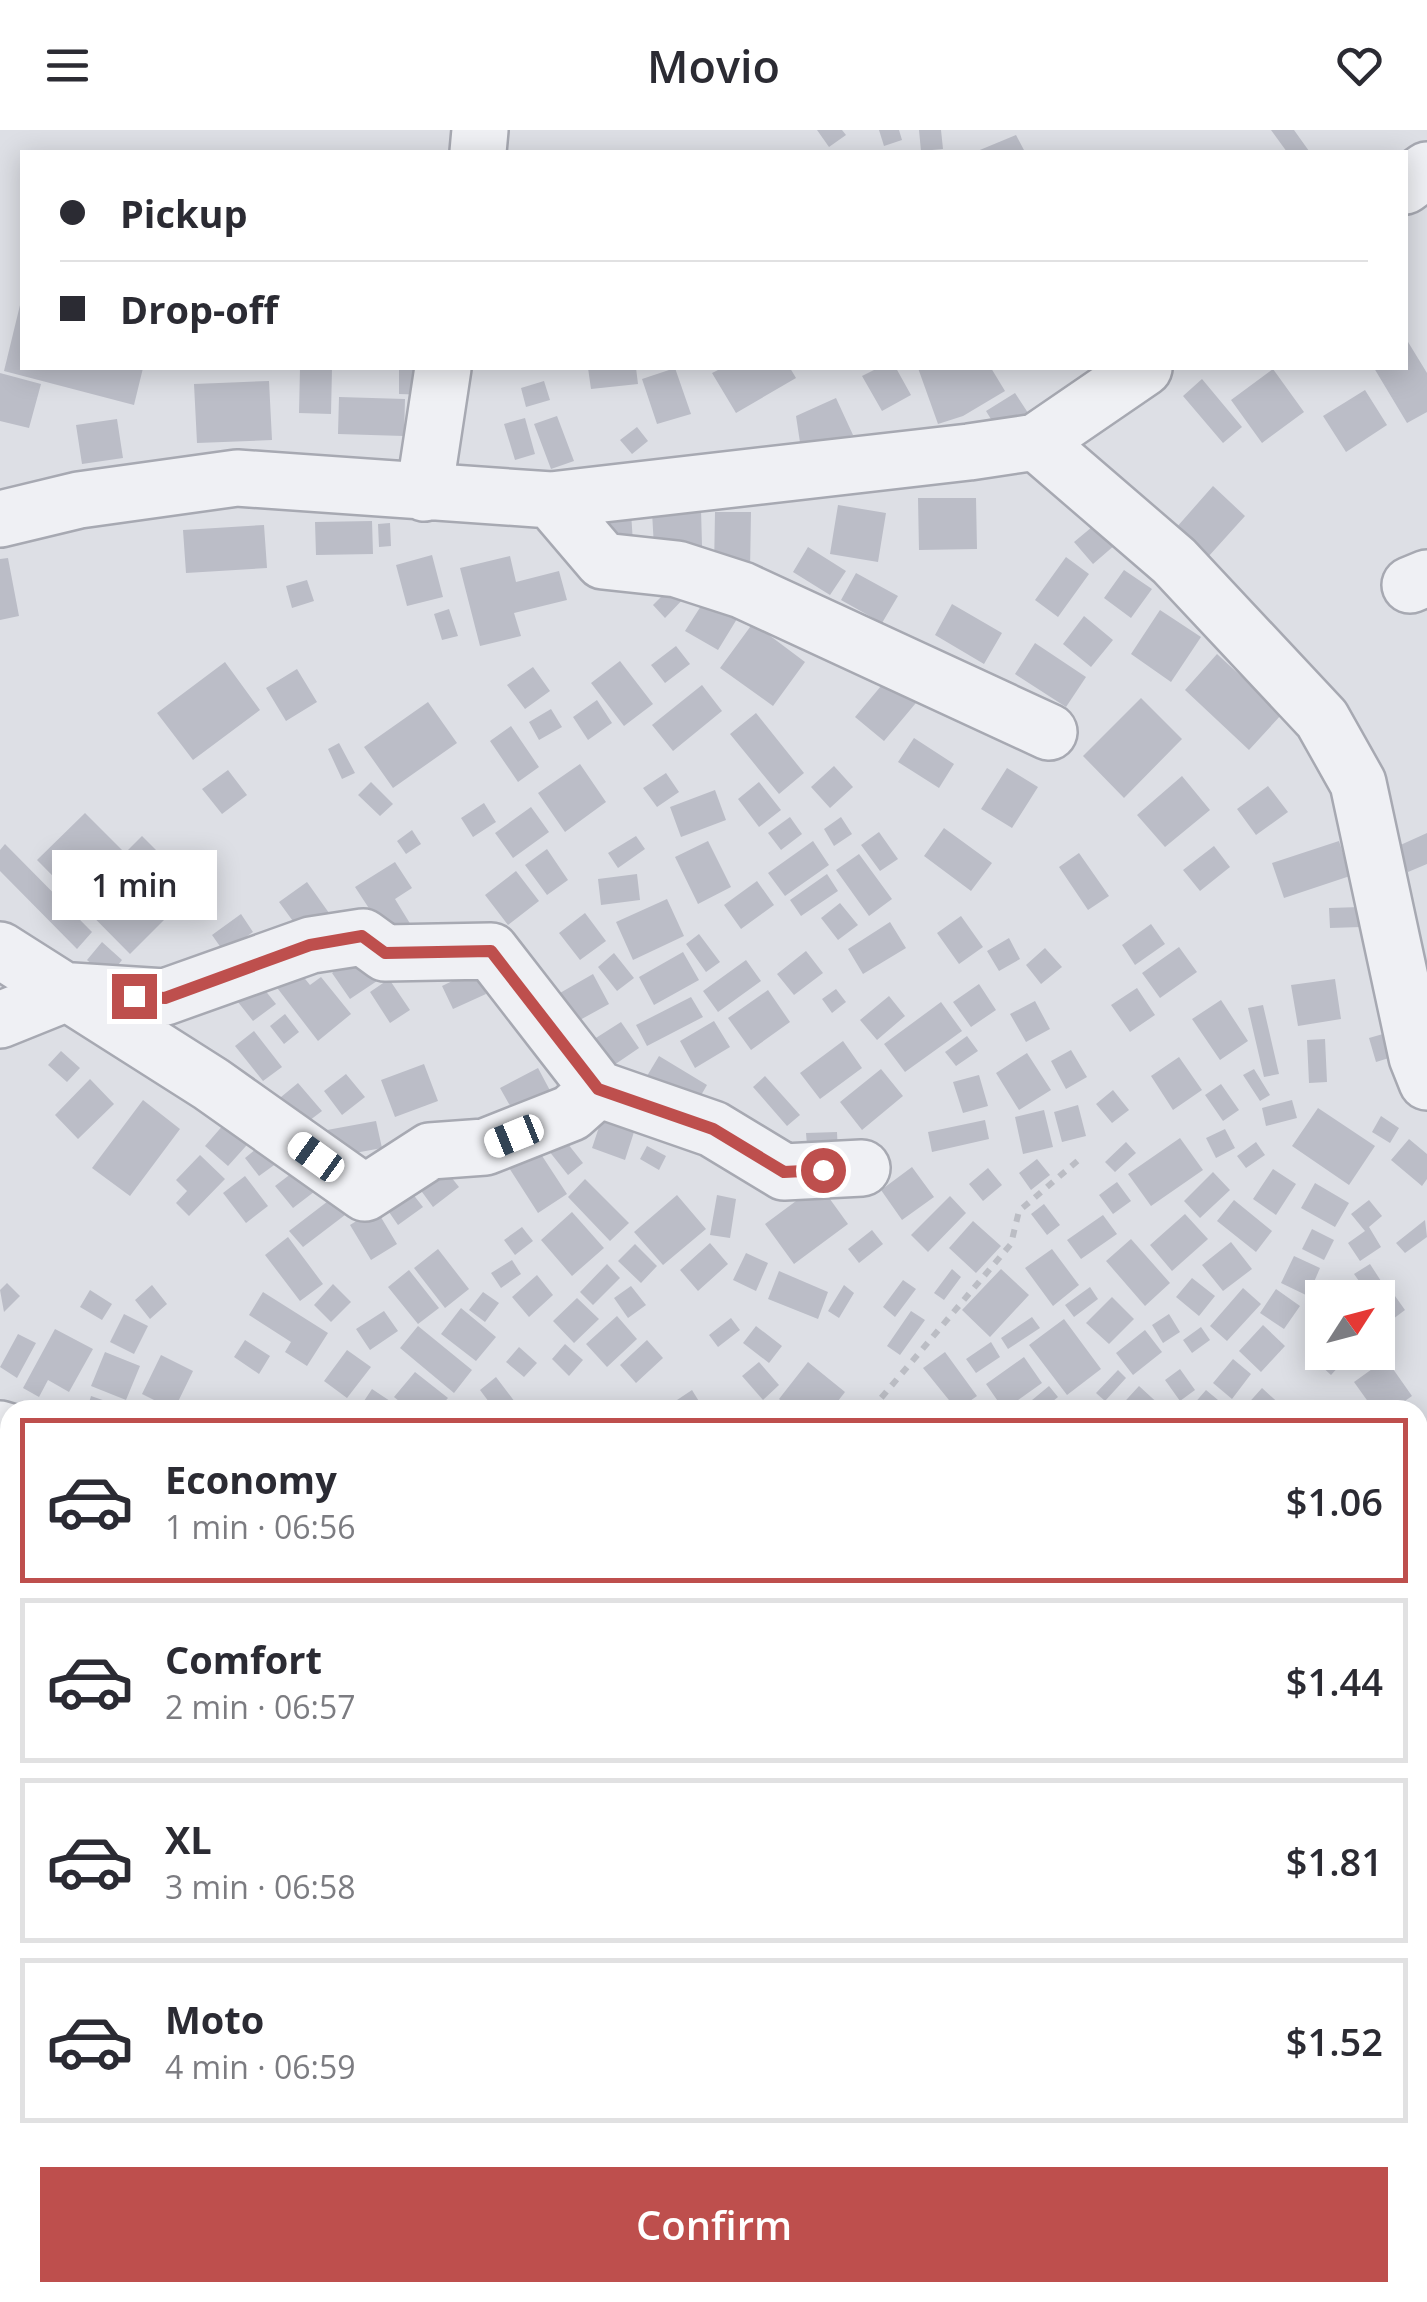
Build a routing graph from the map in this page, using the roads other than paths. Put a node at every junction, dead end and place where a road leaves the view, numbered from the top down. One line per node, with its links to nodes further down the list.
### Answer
1 (442, 370): 4 (street)
2 (1141, 370): 3 (street)
3 (1036, 442): 5 (street); 11 (street)
4 (424, 492): 5 (street); 6 (street)
5 (552, 500): 7 (street)
6 (0, 518)
7 (1049, 732)
8 (0, 950): 9 (street)
9 (72, 992): 10 (street); 12 (street); 12 (street)
10 (0, 1020)
11 (1427, 1082)
12 (598, 1089): 13 (street)
13 (862, 1168)

